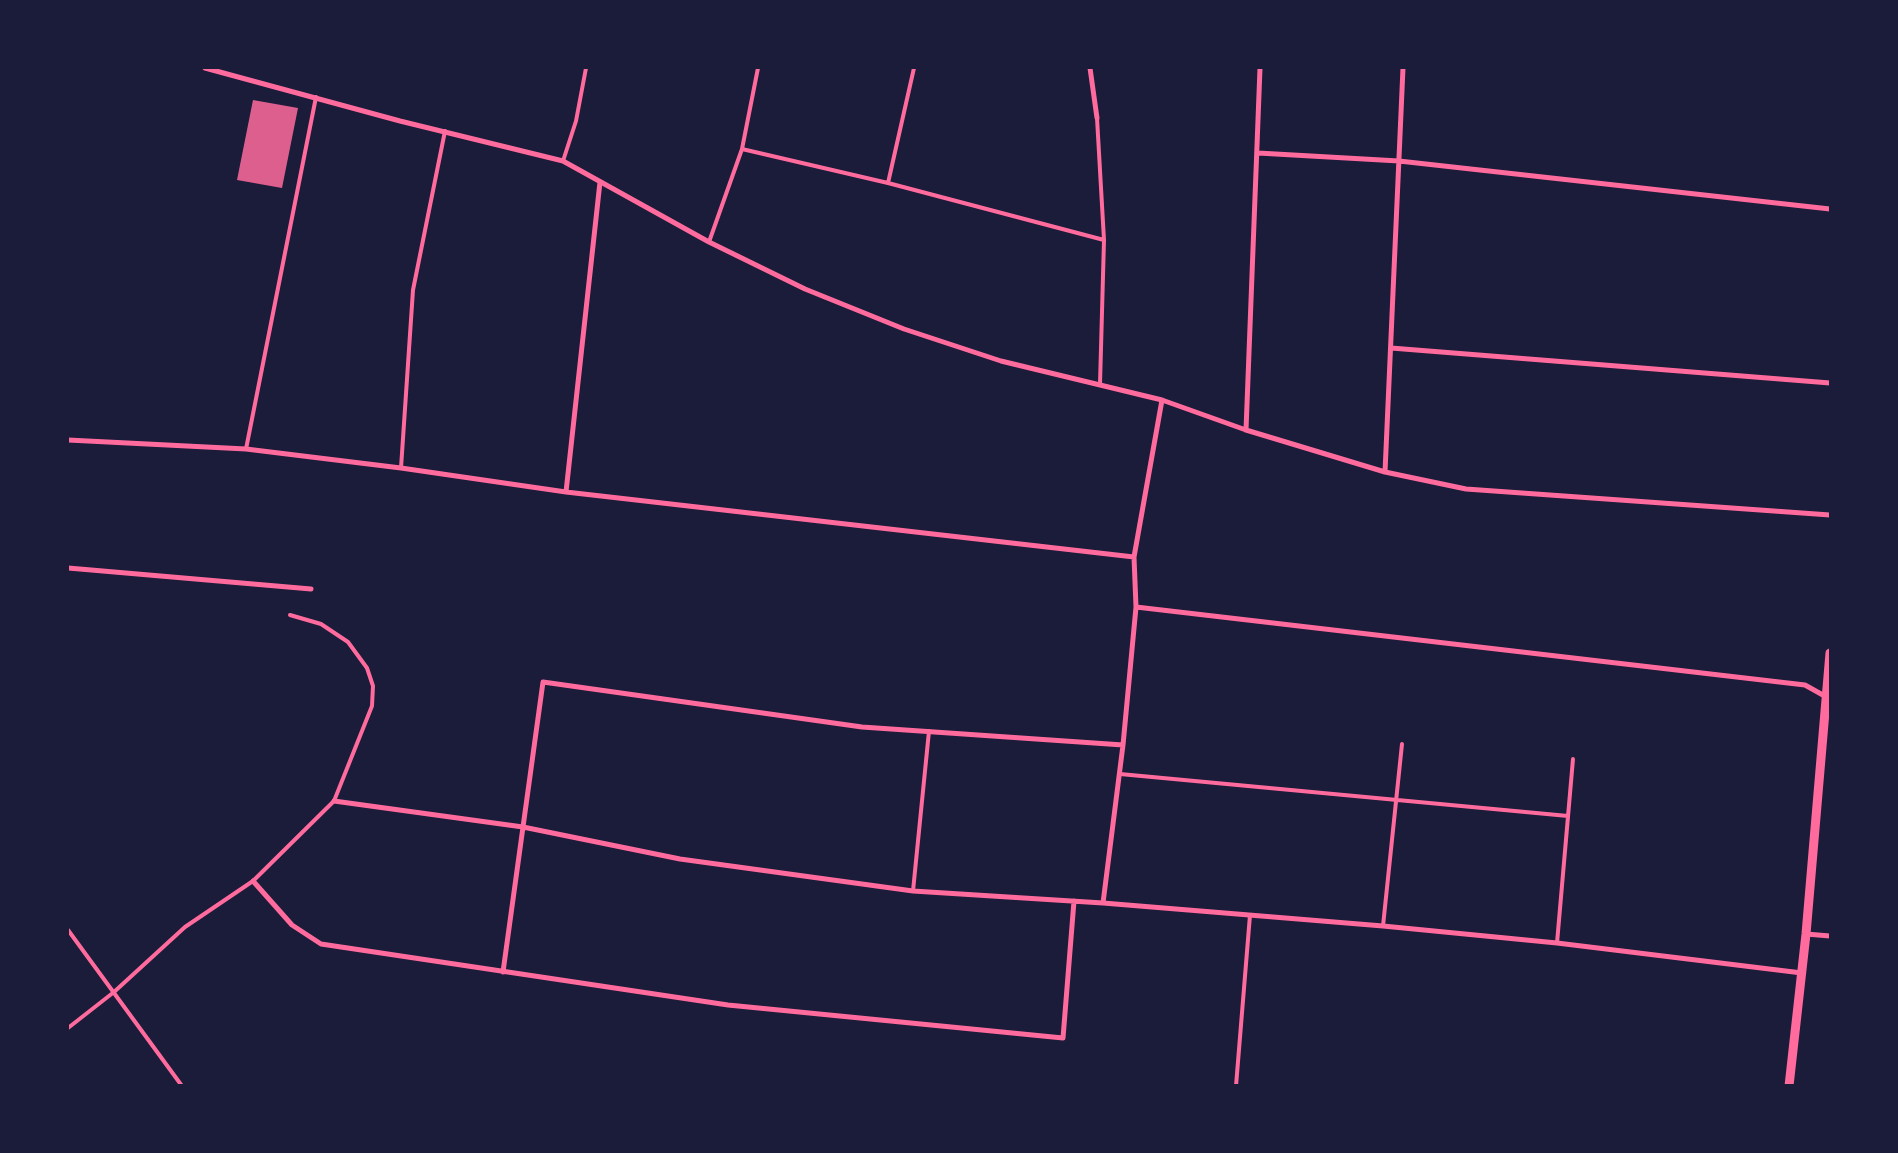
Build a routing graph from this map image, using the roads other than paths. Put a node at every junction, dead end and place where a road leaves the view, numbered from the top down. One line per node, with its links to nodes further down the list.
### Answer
1 (205, 68): 8 (street)
2 (586, 68): 13 (lane)
3 (758, 68): 11 (lane)
4 (914, 68): 16 (lane)
5 (1090, 68): 9 (street)
6 (1260, 68): 12 (street)
7 (1403, 68): 14 (street)
8 (316, 97): 10 (street); 26 (lane)
9 (1097, 118): 18 (lane)
10 (445, 131): 13 (street); 27 (lane)
11 (742, 148): 16 (lane); 19 (lane)
12 (1258, 153): 14 (street); 24 (street)
13 (563, 161): 15 (street)
14 (1399, 161): 17 (street); 20 (street)
15 (600, 182): 19 (street); 29 (street)
16 (888, 183): 18 (lane)
17 (1830, 208)
18 (1104, 240): 22 (lane)
19 (709, 242): 22 (street)
20 (1392, 348): 21 (street); 28 (street)
21 (1830, 382)
22 (1100, 384): 23 (street)
23 (1162, 400): 24 (street); 31 (street)
24 (1246, 430): 28 (street)
25 (68, 440): 26 (street)
26 (246, 449): 27 (street)
27 (400, 468): 29 (street)
28 (1385, 472): 30 (street)
29 (566, 492): 31 (street)
30 (1830, 515)
31 (1134, 557): 34 (street)
32 (68, 568): 33 (street)
33 (311, 589)
34 (1136, 607): 37 (street); 40 (street)
35 (290, 615): 44 (lane)
36 (1830, 653): 37 (street)
37 (1829, 699): 54 (street)
38 (929, 731): 40 (street); 46 (street); 48 (lane)
39 (1402, 744): 43 (lane)
40 (1123, 746): 42 (street)
41 (1573, 759): 45 (lane)
42 (1120, 774): 43 (lane); 50 (street)
43 (1397, 798): 45 (lane); 52 (lane)
44 (334, 801): 46 (street); 47 (lane)
45 (1568, 816): 56 (lane)
46 (523, 827): 48 (street); 57 (street)
47 (253, 881): 57 (street); 59 (lane)
48 (913, 891): 49 (street)
49 (1074, 901): 50 (street); 57 (street)
50 (1103, 903): 51 (street)
51 (1250, 915): 52 (street); 62 (lane)
52 (1383, 926): 56 (street)
53 (68, 930): 59 (lane)
54 (1806, 934): 55 (street); 58 (street)
55 (1830, 936)
56 (1556, 944): 58 (street)
57 (503, 972)
58 (1802, 972): 63 (street)
59 (114, 992): 60 (lane); 61 (lane)
60 (68, 1028)
61 (182, 1086)
62 (1236, 1086)
63 (1789, 1086)

